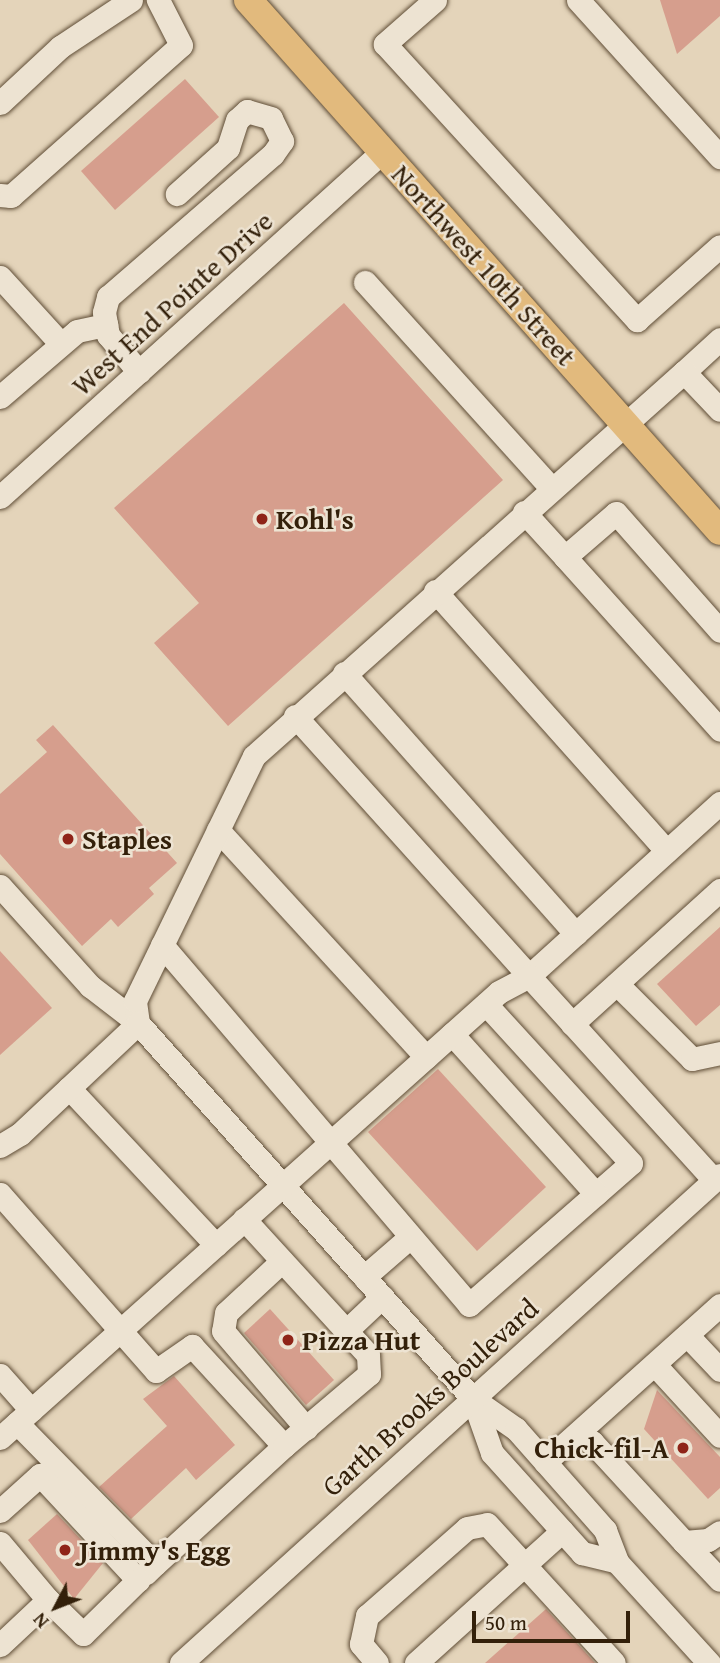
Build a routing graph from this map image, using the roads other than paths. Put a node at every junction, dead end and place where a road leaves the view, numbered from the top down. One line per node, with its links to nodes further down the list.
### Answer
1 (131, 0): 6 (street)
2 (158, 0): 11 (street)
3 (248, 0): 8 (main road, Northwest 10th Street)
4 (435, 0): 12 (street)
5 (578, 0): 9 (street)
6 (106, 7): 7 (street)
7 (0, 103)
8 (383, 152): 18 (street, West End Pointe Drive); 22 (main road, Northwest 10th Street)
9 (720, 157)
10 (177, 194): 15 (street)
11 (0, 195)
12 (720, 246)
13 (0, 277): 17 (street)
14 (365, 282): 23 (street)
15 (106, 325): 17 (street); 18 (street)
16 (720, 339): 19 (street)
17 (60, 343): 20 (street)
18 (139, 372): 24 (street, West End Pointe Drive)
19 (684, 372): 21 (street); 22 (street)
20 (0, 397)
21 (720, 410)
22 (626, 425): 23 (street); 26 (main road, Northwest 10th Street)
23 (552, 489): 25 (street)
24 (0, 498)
25 (524, 512): 27 (street); 28 (street)
26 (720, 531)
27 (565, 557): 29 (street); 32 (street)
28 (435, 591): 30 (street); 35 (street)
29 (720, 631)
30 (344, 673): 31 (street); 38 (street)
31 (295, 716): 34 (street); 40 (street)
32 (720, 730)
33 (720, 803): 35 (street)
34 (218, 830): 39 (street); 47 (street)
35 (667, 851): 38 (street)
36 (0, 886): 43 (street)
37 (720, 890): 41 (street)
38 (576, 934): 40 (street)
39 (162, 945): 43 (street); 49 (street)
40 (529, 976): 42 (street); 44 (street)
41 (617, 984): 44 (street); 46 (street)
42 (486, 1004): 45 (street); 54 (street)
43 (138, 1023): 48 (street); 52 (street)
44 (572, 1024): 51 (street)
45 (452, 1034): 47 (street); 54 (street)
46 (720, 1053)
47 (426, 1057): 49 (street)
48 (69, 1088): 50 (street); 57 (street)
49 (329, 1144): 52 (street); 56 (street)
50 (0, 1146)
51 (717, 1178): 68 (street, Garth Brooks Boulevard)
52 (283, 1185): 55 (street); 59 (street)
53 (0, 1194): 62 (street)
54 (596, 1194): 56 (street)
55 (244, 1219): 57 (street); 58 (street)
56 (410, 1237): 59 (street)
57 (216, 1245): 62 (street)
58 (282, 1261): 63 (street); 70 (street)
59 (364, 1277): 60 (street)
60 (382, 1297): 63 (street); 68 (street)
61 (720, 1305): 64 (street)
62 (122, 1329): 69 (street); 74 (street)
63 (346, 1331): 70 (street)
64 (687, 1335): 65 (street); 66 (street)
65 (655, 1365): 71 (street); 72 (street)
66 (720, 1370)
67 (0, 1375): 69 (street)
68 (473, 1399): 75 (street); 77 (street); 88 (street, Garth Brooks Boulevard)
69 (24, 1417): 73 (street); 83 (street)
70 (306, 1427): 74 (street)
71 (577, 1435): 75 (street); 79 (street)
72 (720, 1436)
73 (0, 1438)
74 (285, 1446): 83 (street)
75 (545, 1462): 82 (street)
76 (0, 1511): 83 (street)
77 (562, 1531): 81 (street); 82 (street)
78 (720, 1532): 79 (street)
79 (684, 1542): 84 (street)
80 (0, 1543): 85 (street)
81 (527, 1562): 89 (street); 90 (street); 91 (street)
82 (617, 1562): 92 (street)
83 (147, 1572): 85 (street)
84 (720, 1580)
85 (48, 1600): 86 (street)
86 (0, 1646): 87 (street)
87 (14, 1663)
88 (180, 1663)
89 (377, 1663)
90 (416, 1663)
91 (614, 1663)
92 (709, 1663)

